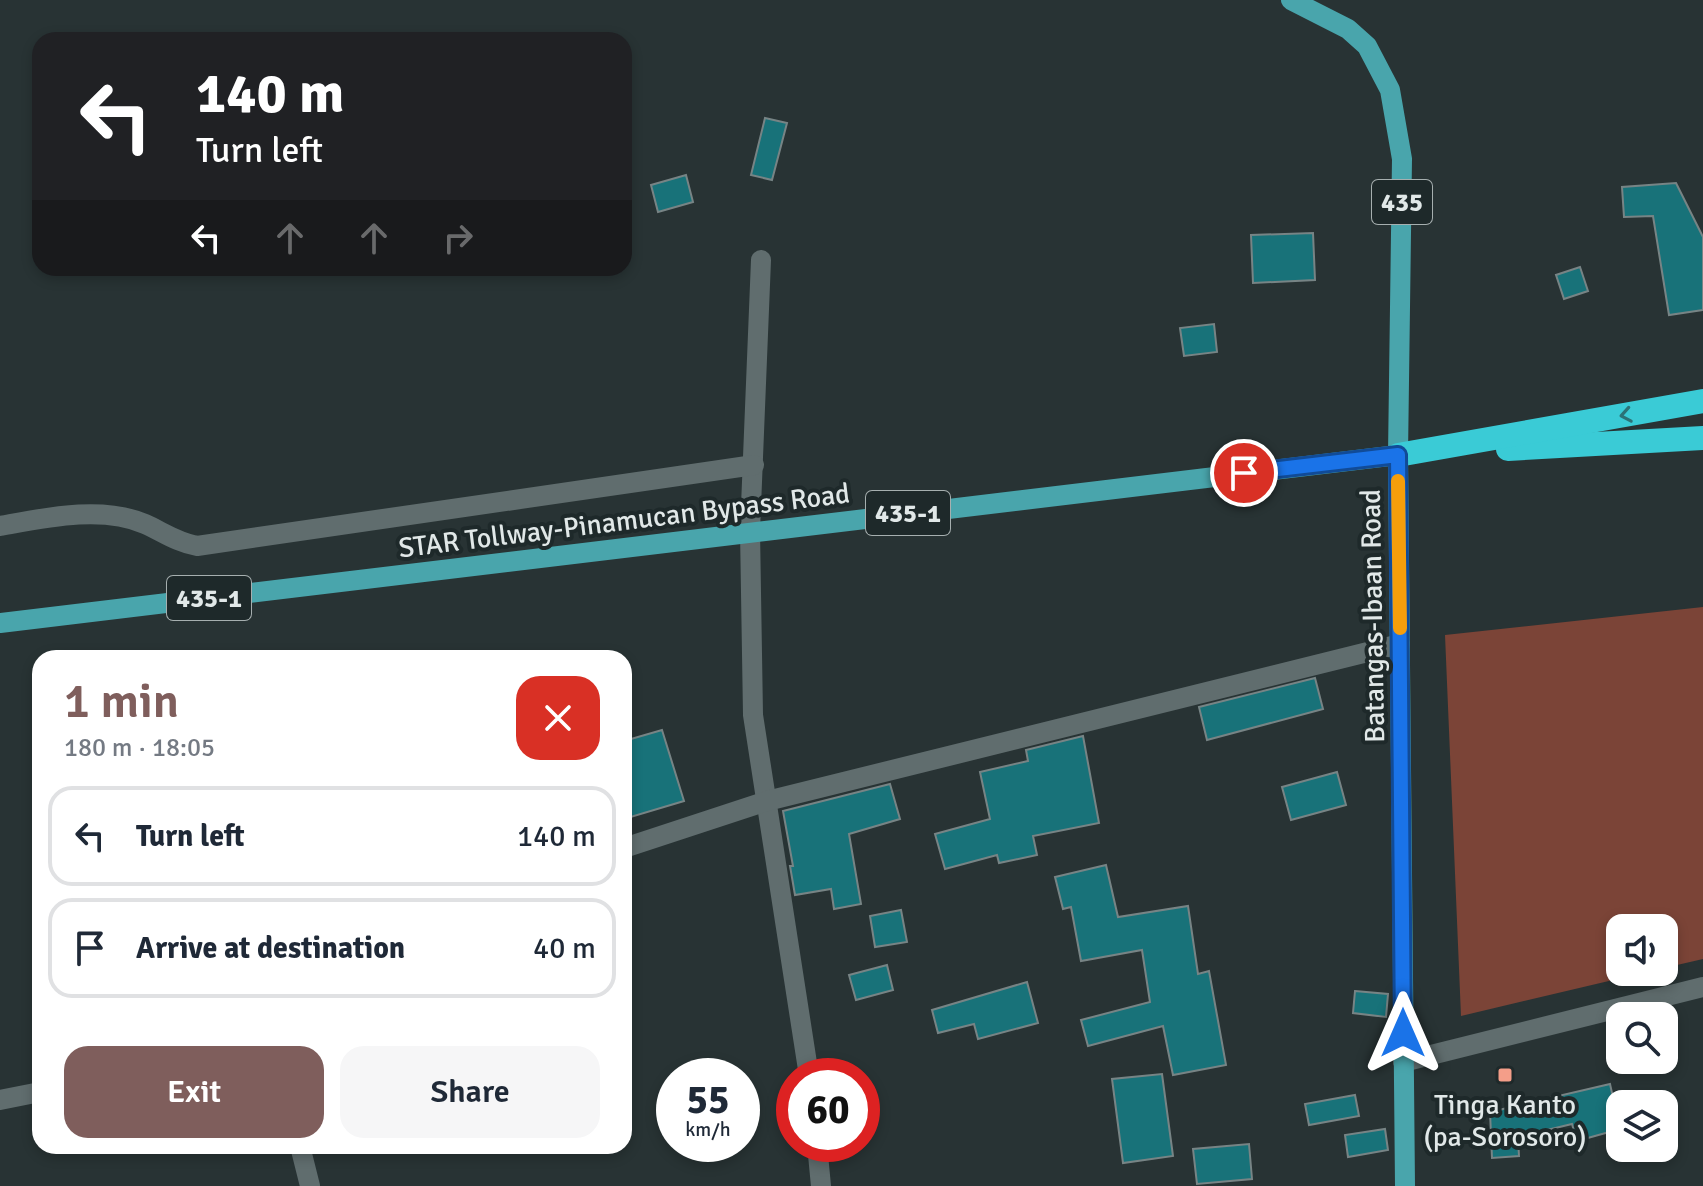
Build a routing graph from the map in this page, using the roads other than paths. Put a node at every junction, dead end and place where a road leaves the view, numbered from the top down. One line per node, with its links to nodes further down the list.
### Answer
1 (1291, 0): 5 (main road, Batangas-Ibaan Road / 435)
2 (761, 260): 6 (street)
3 (1703, 401): 5 (highway, one-way to 5)
4 (1703, 438): 5 (highway)
5 (1398, 455): 8 (main road, STAR Tollway-Pinamucan Bypass Road / 435-1); 10 (main road, Batangas-Ibaan Road / 435)
6 (754, 465): 7 (street); 8 (street)
7 (0, 526)
8 (750, 531): 9 (main road, STAR Tollway-Pinamucan Bypass Road / 435-1); 11 (street)
9 (0, 623)
10 (1400, 644): 11 (street); 15 (main road, Batangas-Ibaan Road / 435)
11 (767, 801): 12 (street); 14 (street)
12 (632, 845)
13 (1703, 987): 15 (street)
14 (806, 1058)
15 (1403, 1062): 22 (main road, Batangas-Ibaan Road / 435)
16 (32, 1094): 17 (street)
17 (0, 1100)
18 (302, 1154): 20 (street)
19 (819, 1162): 21 (street)
20 (310, 1186)
21 (821, 1186)
22 (1405, 1186)

